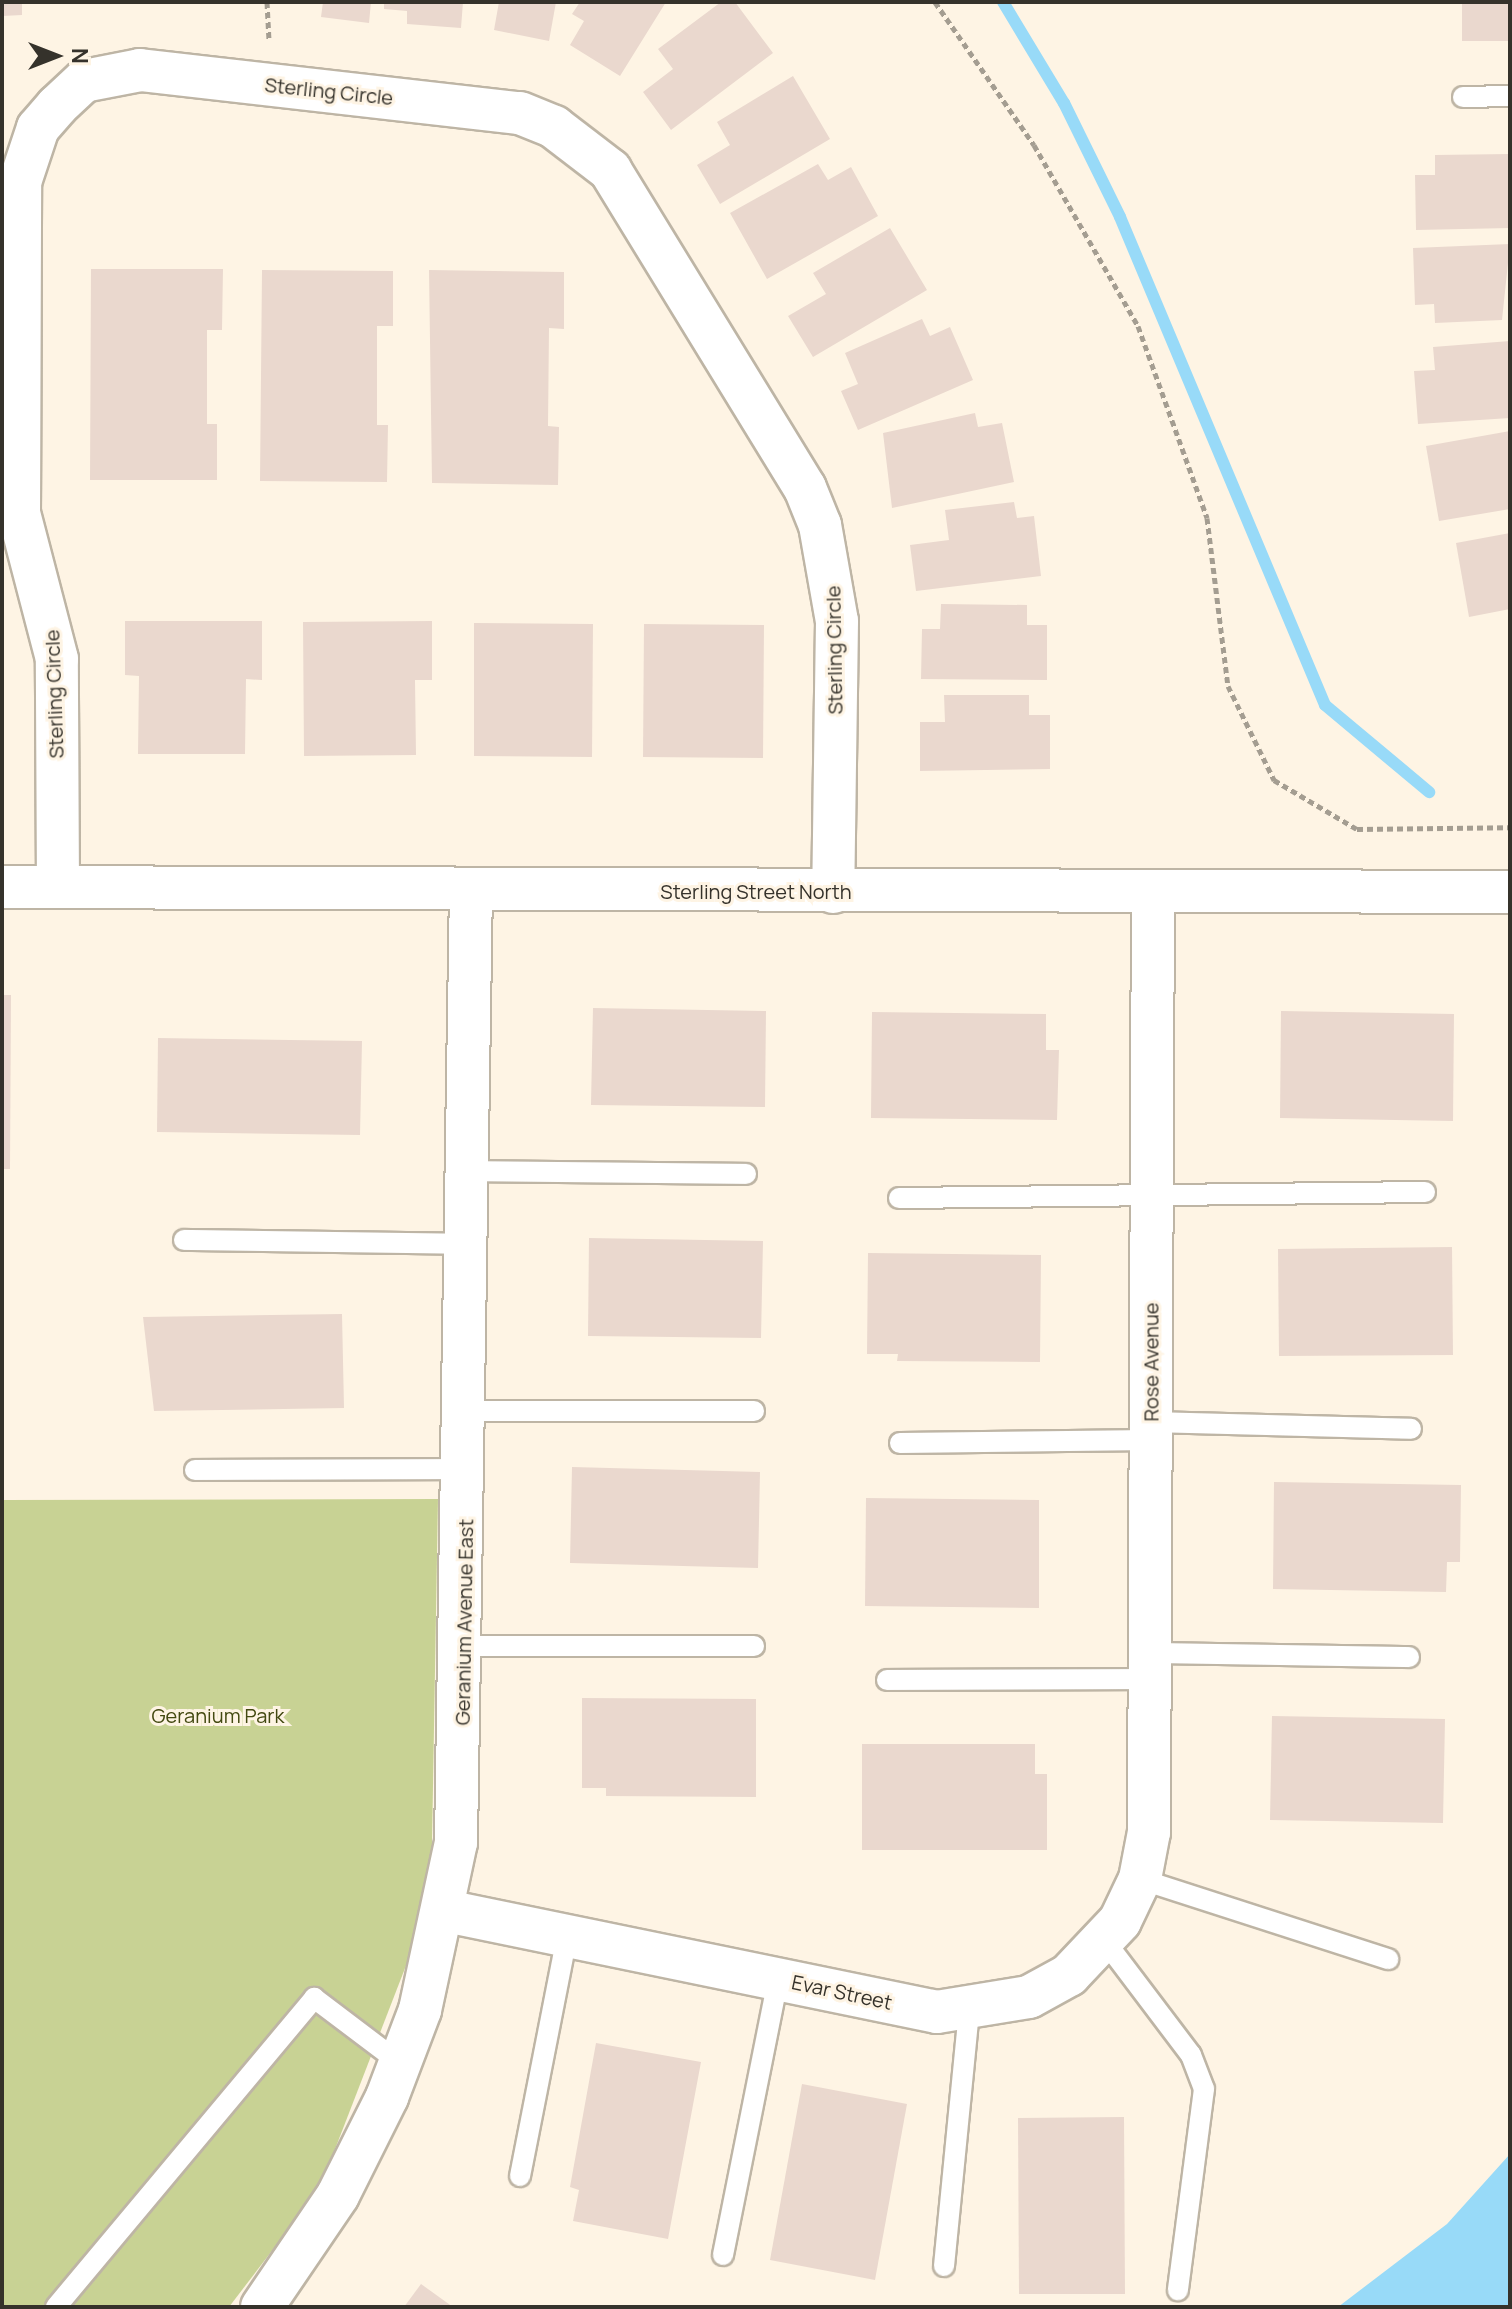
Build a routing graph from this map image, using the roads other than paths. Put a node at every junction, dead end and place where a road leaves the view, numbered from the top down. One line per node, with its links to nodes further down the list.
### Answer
1 (1510, 96): 2 (lane)
2 (1463, 97)
3 (2, 887): 4 (street, Sterling Street North)
4 (58, 887): 5 (street, Sterling Street North); 6 (street, Sterling Circle)
5 (471, 891): 6 (street, Sterling Street North); 9 (street, Geranium Avenue East)
6 (833, 892): 7 (street, Sterling Street North)
7 (1153, 892): 8 (street, Sterling Street North); 12 (street, Rose Avenue)
8 (1510, 892)
9 (469, 1171): 10 (lane); 15 (street, Geranium Avenue East)
10 (746, 1174)
11 (1425, 1192): 12 (lane)
12 (1151, 1193): 13 (lane); 19 (street, Rose Avenue)
13 (899, 1198)
14 (184, 1240): 15 (lane)
15 (468, 1244): 16 (street, Geranium Avenue East)
16 (466, 1411): 17 (lane); 21 (street, Geranium Avenue East)
17 (754, 1411)
18 (1411, 1429): 19 (lane)
19 (1151, 1431): 20 (lane); 26 (street, Rose Avenue)
20 (900, 1443)
21 (466, 1469): 22 (lane); 23 (street, Geranium Avenue East)
22 (195, 1470)
23 (464, 1646): 24 (lane); 30 (street, Geranium Avenue East)
24 (754, 1646)
25 (1409, 1657): 26 (lane)
26 (1150, 1666): 27 (lane); 28 (street, Rose Avenue)
27 (887, 1680)
28 (1149, 1832): 29 (street, Evar Street)
29 (1140, 1879): 32 (street, Evar Street); 33 (lane)
30 (446, 1911): 31 (street, Evar Street); 36 (street, Geranium Avenue East)
31 (567, 1936): 34 (street, Evar Street); 37 (lane)
32 (1104, 1940): 35 (street, Evar Street); 40 (lane)
33 (1388, 1959)
34 (778, 1979): 35 (street, Evar Street); 38 (lane)
35 (969, 2010): 39 (lane)
36 (400, 2063): 41 (lane); 42 (street, Geranium Avenue East)
37 (520, 2176)
38 (723, 2255)
39 (944, 2266)
40 (1178, 2290)
41 (56, 2307)
42 (262, 2307)

